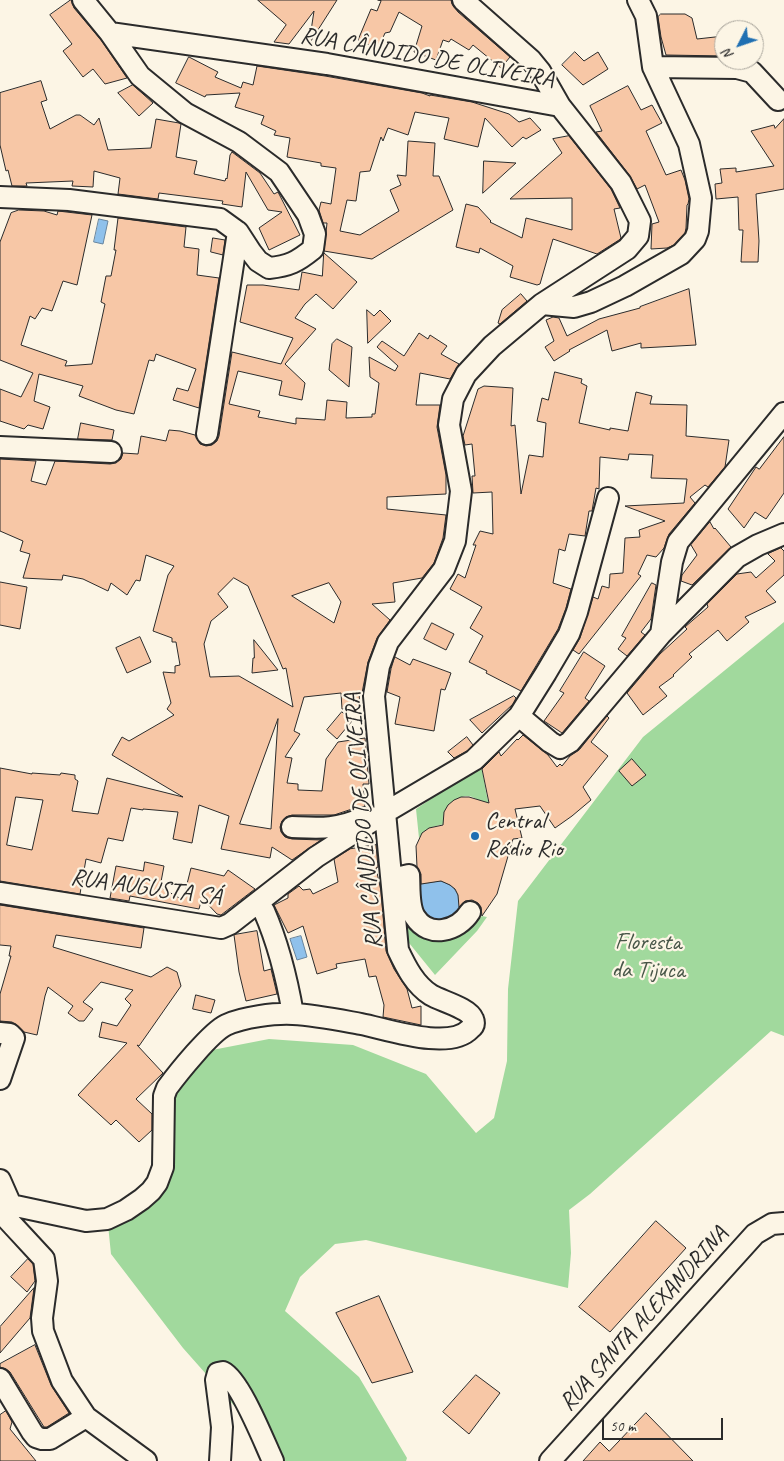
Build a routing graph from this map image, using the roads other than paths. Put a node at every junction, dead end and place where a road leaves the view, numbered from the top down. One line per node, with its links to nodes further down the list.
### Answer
1 (83, 0): 4 (street)
2 (463, 0): 7 (street)
3 (638, 0): 5 (street)
4 (110, 33): 7 (street, RUA CÂNDIDO DE OLIVEIRA); 9 (street)
5 (653, 67): 6 (street); 10 (street)
6 (778, 100)
7 (560, 106): 10 (street, RUA CÂNDIDO DE OLIVEIRA)
8 (0, 197): 9 (street)
9 (238, 232): 12 (street)
10 (542, 304): 19 (street, RUA CÂNDIDO DE OLIVEIRA)
11 (784, 413): 17 (street)
12 (207, 434)
13 (0, 447): 14 (street)
14 (111, 452)
15 (608, 498): 18 (street, RUA AUGUSTA SÁ)
16 (784, 534): 17 (street)
17 (661, 634): 18 (street)
18 (519, 716): 19 (street, RUA AUGUSTA SÁ)
19 (386, 808): 20 (street); 21 (street, RUA CÂNDIDO DE OLIVEIRA); 22 (street, RUA AUGUSTA SÁ)
20 (292, 827)
21 (392, 878): 24 (street); 25 (street, RUA CÂNDIDO DE OLIVEIRA)
22 (0, 893)
23 (264, 910): 25 (street)
24 (470, 912)
25 (293, 1014): 29 (street, RUA CÂNDIDO DE OLIVEIRA)
26 (0, 1033): 27 (street)
27 (0, 1079)
28 (0, 1180): 29 (street)
29 (10, 1205): 33 (street)
30 (784, 1223): 38 (street, RUA SANTA ALEXANDRINA)
31 (0, 1379): 33 (street)
32 (0, 1400): 34 (street)
33 (86, 1417): 35 (street)
34 (28, 1444)
35 (146, 1461)
36 (220, 1461): 37 (street)
37 (274, 1461)
38 (550, 1461)

